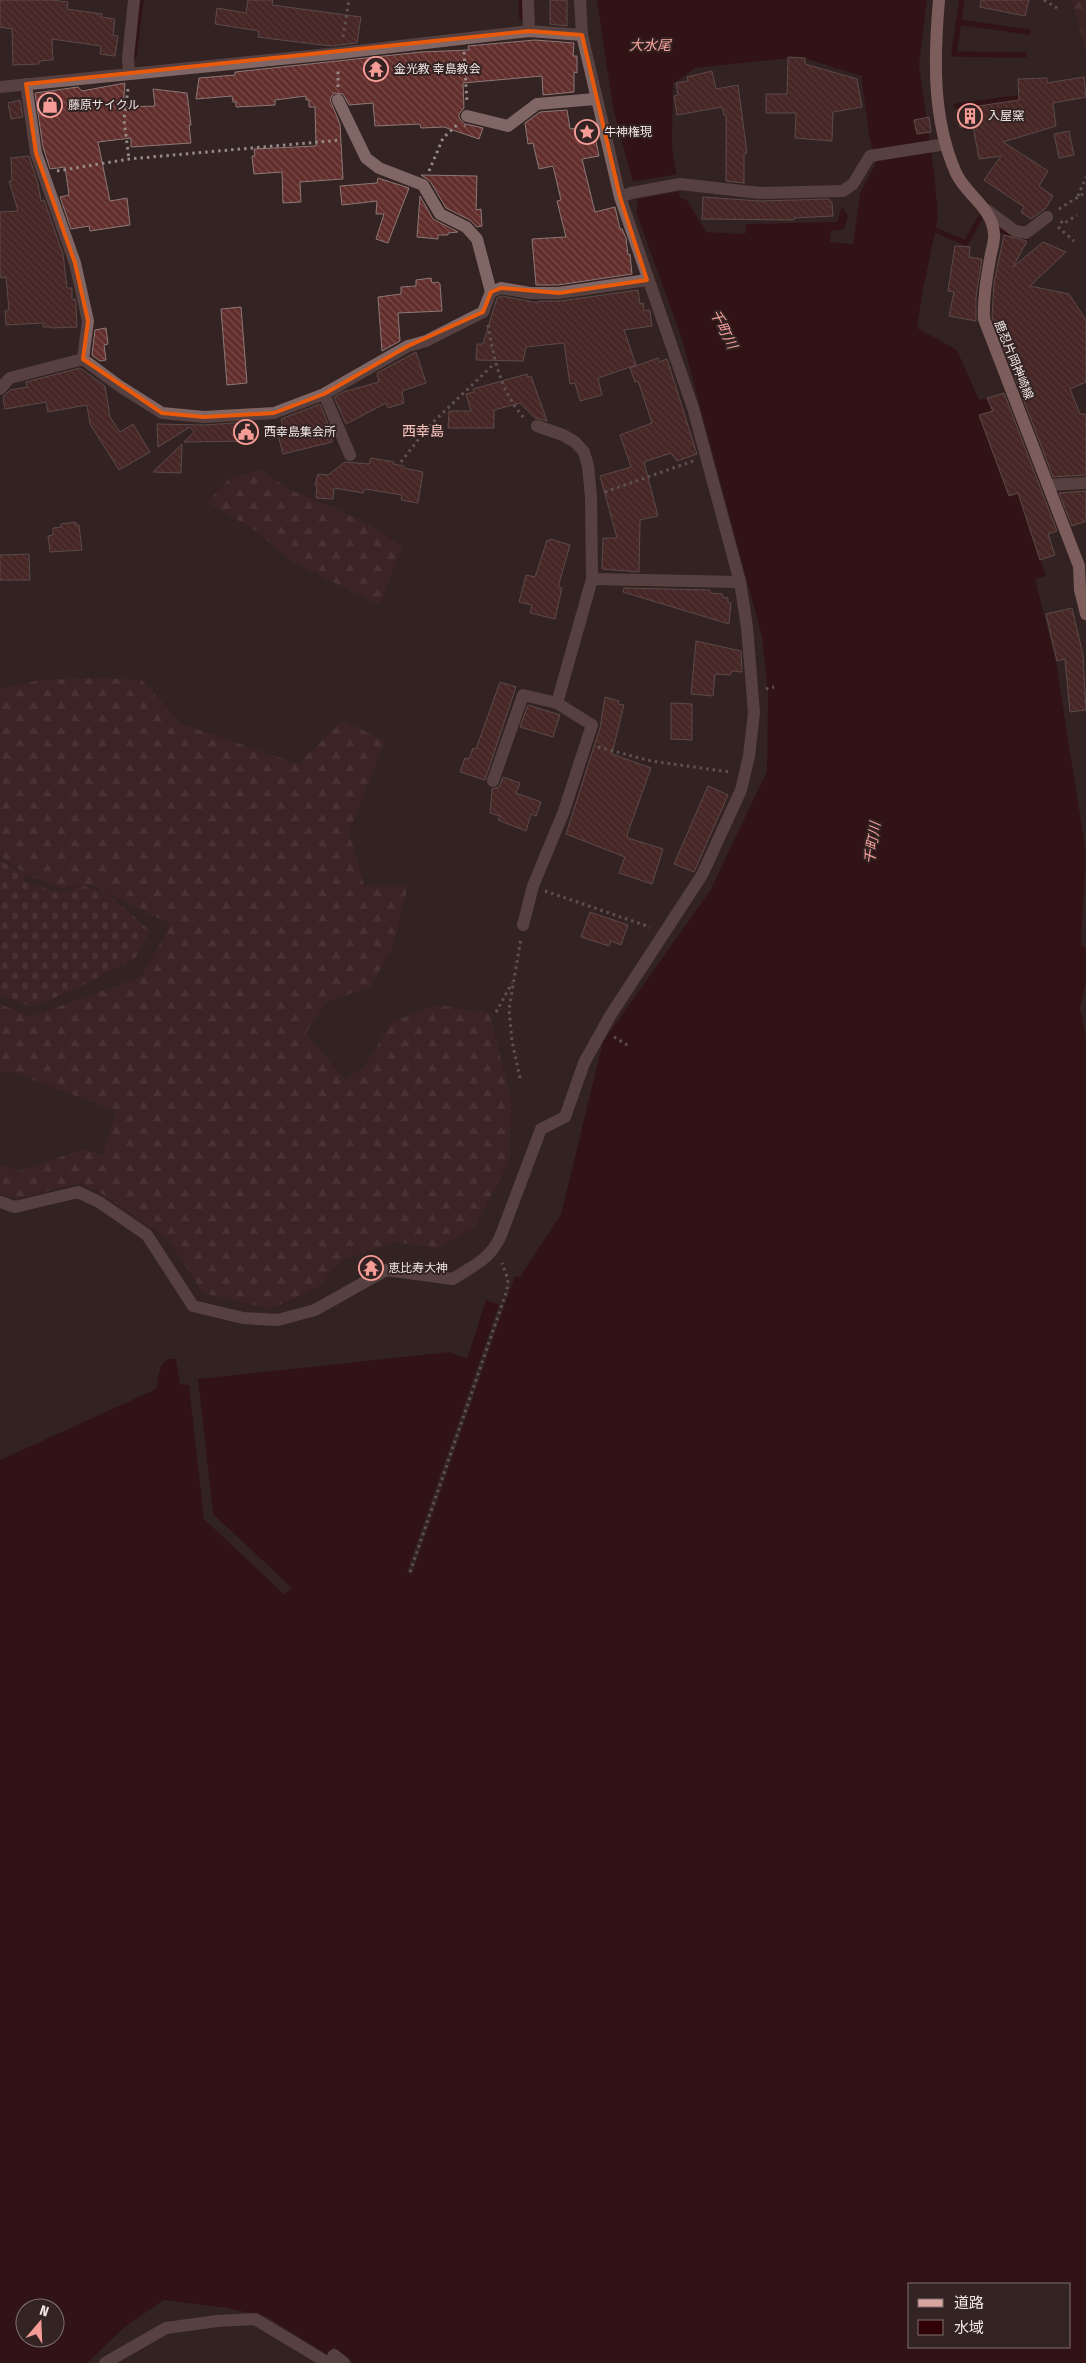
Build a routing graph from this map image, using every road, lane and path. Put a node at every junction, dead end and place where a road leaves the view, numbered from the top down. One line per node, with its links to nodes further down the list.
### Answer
1 (134, 0): 12 (street)
2 (349, 0): 11 (path)
3 (528, 0): 8 (street)
4 (580, 0): 9 (street)
5 (940, 0): 19 (main road, 鹿忍片岡神崎線)
6 (1044, 0): 7 (path)
7 (1056, 8)
8 (529, 31): 9 (street); 10 (street)
9 (582, 35): 15 (street)
10 (463, 39): 11 (street); 17 (path)
11 (340, 53): 12 (street); 16 (path)
12 (129, 74): 13 (street); 20 (path)
13 (26, 84): 14 (street); 21 (street)
14 (0, 87)
15 (595, 99): 17 (street); 25 (street)
16 (338, 100): 18 (street)
17 (467, 116): 23 (path)
18 (358, 140): 20 (path); 23 (street)
19 (941, 145): 25 (street); 27 (main road, 鹿忍片岡神崎線)
20 (129, 159): 21 (path)
21 (44, 174): 34 (street)
22 (1086, 177): 26 (path)
23 (423, 185): 32 (street)
24 (1086, 192): 26 (path)
25 (626, 195): 31 (street)
26 (1078, 196): 28 (path)
27 (987, 210): 28 (street); 43 (main road, 鹿忍片岡神崎線)
28 (1051, 215): 29 (path); 30 (path)
29 (1077, 215)
30 (1074, 241)
31 (647, 280): 32 (street); 40 (street)
32 (491, 292): 33 (street)
33 (483, 312): 35 (path); 37 (street)
34 (83, 359): 36 (street); 37 (street)
35 (495, 364): 38 (path); 41 (path)
36 (0, 389)
37 (324, 394): 39 (street)
38 (537, 426): 44 (street)
39 (350, 455)
40 (706, 457): 44 (path); 46 (street)
41 (401, 462)
42 (1086, 483): 43 (street)
43 (1048, 485): 47 (main road, 鹿忍片岡神崎線)
44 (591, 497): 45 (street)
45 (592, 579): 46 (street); 48 (street)
46 (740, 582): 50 (street)
47 (1086, 614)
48 (557, 703): 49 (street); 51 (street)
49 (585, 744): 50 (path); 52 (street)
50 (745, 774): 54 (street)
51 (493, 781)
52 (533, 886): 53 (street); 54 (path)
53 (523, 925): 55 (path)
54 (663, 932): 61 (street)
55 (514, 978): 56 (path); 59 (path)
56 (496, 1012)
57 (609, 1035): 58 (path)
58 (629, 1046)
59 (520, 1078)
60 (0, 1202): 61 (street)
61 (496, 1248): 62 (path)
62 (410, 1572)
63 (105, 2363): 64 (street)
64 (328, 2363): 65 (street)
65 (344, 2363)

